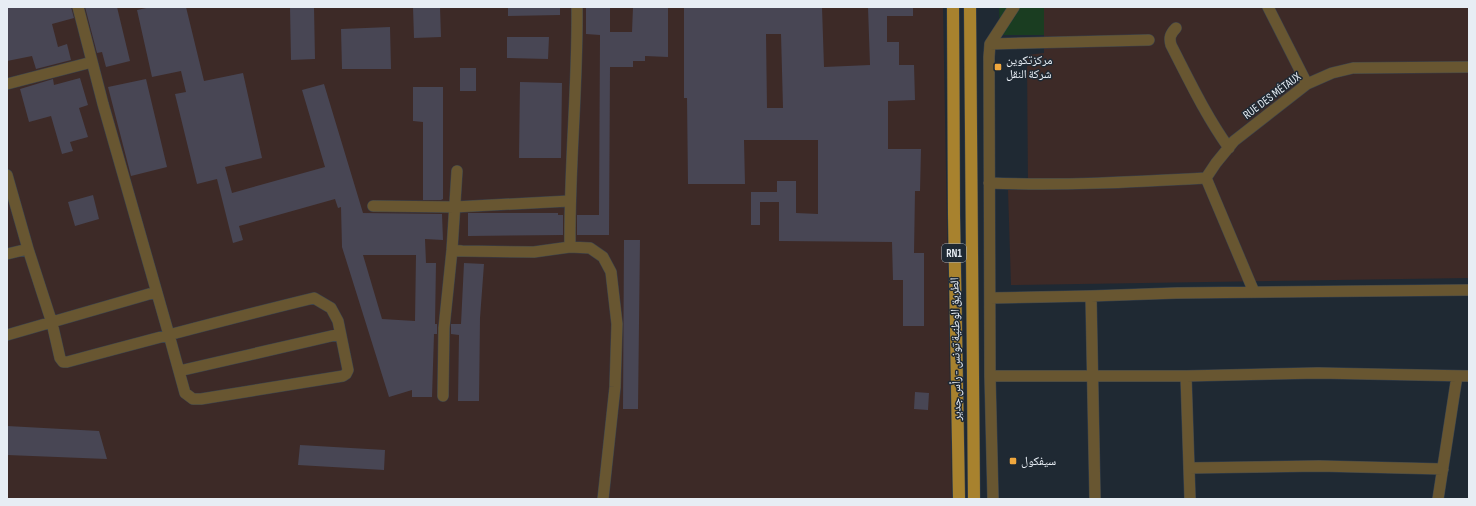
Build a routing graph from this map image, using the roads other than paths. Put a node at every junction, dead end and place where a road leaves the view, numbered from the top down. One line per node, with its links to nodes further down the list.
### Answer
1 (78, 7): 10 (street)
2 (577, 7): 19 (street)
3 (953, 7): 45 (main road, الطريق الوطنية تونس - رأس جدير / RN1)
4 (970, 7): 46 (main road, الطريق الوطنية تونس - رأس جدير / RN1)
5 (1014, 7): 9 (street)
6 (1268, 7): 13 (street)
7 (1176, 28): 14 (street)
8 (1149, 40): 9 (street)
9 (990, 44): 18 (street)
10 (92, 62): 12 (street); 27 (street)
11 (1469, 67): 13 (street, RUE DES MÉTAUX)
12 (7, 84)
13 (1307, 84): 14 (street, RUE DES MÉTAUX)
14 (1228, 148): 17 (street, RUE DES MÉTAUX)
15 (457, 171): 21 (street)
16 (7, 176): 23 (street)
17 (1206, 178): 18 (street); 28 (street)
18 (989, 183): 30 (street)
19 (569, 201): 21 (street); 22 (street)
20 (372, 206): 21 (street)
21 (455, 207): 24 (street)
22 (570, 247): 24 (street); 44 (street)
23 (28, 249): 25 (street); 31 (street)
24 (452, 250): 41 (street)
25 (7, 254)
26 (1469, 290): 28 (street)
27 (156, 292): 31 (street); 34 (street)
28 (1254, 292): 29 (street)
29 (1091, 296): 30 (street); 37 (street)
30 (990, 298): 36 (street)
31 (52, 323): 33 (street); 34 (street)
32 (340, 334): 34 (street); 35 (street); 35 (street)
33 (7, 335)
34 (169, 335): 35 (street)
35 (179, 371)
36 (990, 376): 37 (street); 47 (street)
37 (1092, 376): 38 (street); 48 (street)
38 (1186, 376): 39 (street); 42 (street)
39 (1458, 376): 40 (street); 43 (street)
40 (1469, 376)
41 (442, 396)
42 (1189, 468): 43 (street); 49 (street)
43 (1443, 469): 50 (street)
44 (603, 499)
45 (959, 499)
46 (974, 499)
47 (993, 499)
48 (1095, 499)
49 (1190, 499)
50 (1438, 499)

